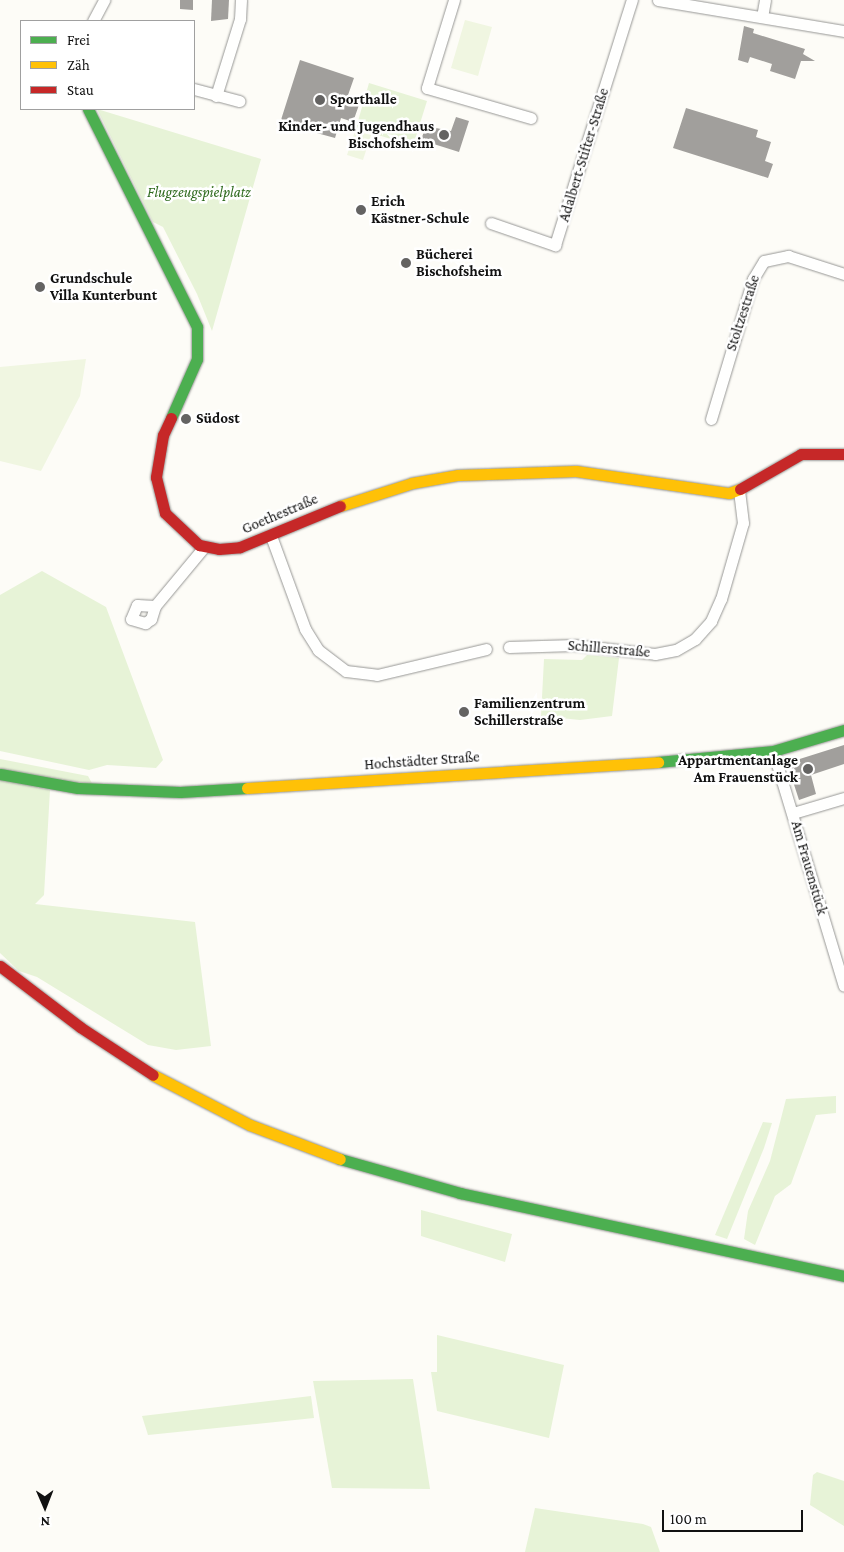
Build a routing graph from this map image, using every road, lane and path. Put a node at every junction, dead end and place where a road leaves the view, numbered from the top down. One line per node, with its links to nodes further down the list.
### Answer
1 (103, 0): 8 (street)
2 (240, 0): 11 (street)
3 (454, 0): 14 (street)
4 (632, 0): 15 (street, Adalbert-Stifter-Straße)
5 (658, 0): 7 (street)
6 (765, 0): 7 (street)
7 (762, 17): 9 (street)
8 (93, 20)
9 (844, 31)
10 (195, 89): 11 (street)
11 (216, 96): 12 (street)
12 (239, 101)
13 (88, 110): 21 (street)
14 (531, 118)
15 (491, 223)
16 (844, 274): 17 (street, Stoltzestraße)
17 (711, 419)
18 (844, 454): 19 (street)
19 (738, 491): 20 (street, Goethestraße); 23 (street, Schillerstraße)
20 (271, 536): 21 (street, Goethestraße); 24 (street)
21 (204, 547): 22 (street)
22 (155, 606)
23 (509, 647)
24 (486, 649)
25 (844, 730): 26 (street, Hochstädter Straße)
26 (773, 752): 27 (street, Hochstädter Straße); 29 (street, Am Frauenstück)
27 (0, 774)
28 (844, 798): 29 (street)
29 (793, 813): 31 (street, Am Frauenstück)
30 (0, 966): 32 (street)
31 (843, 986)
32 (844, 1276)

